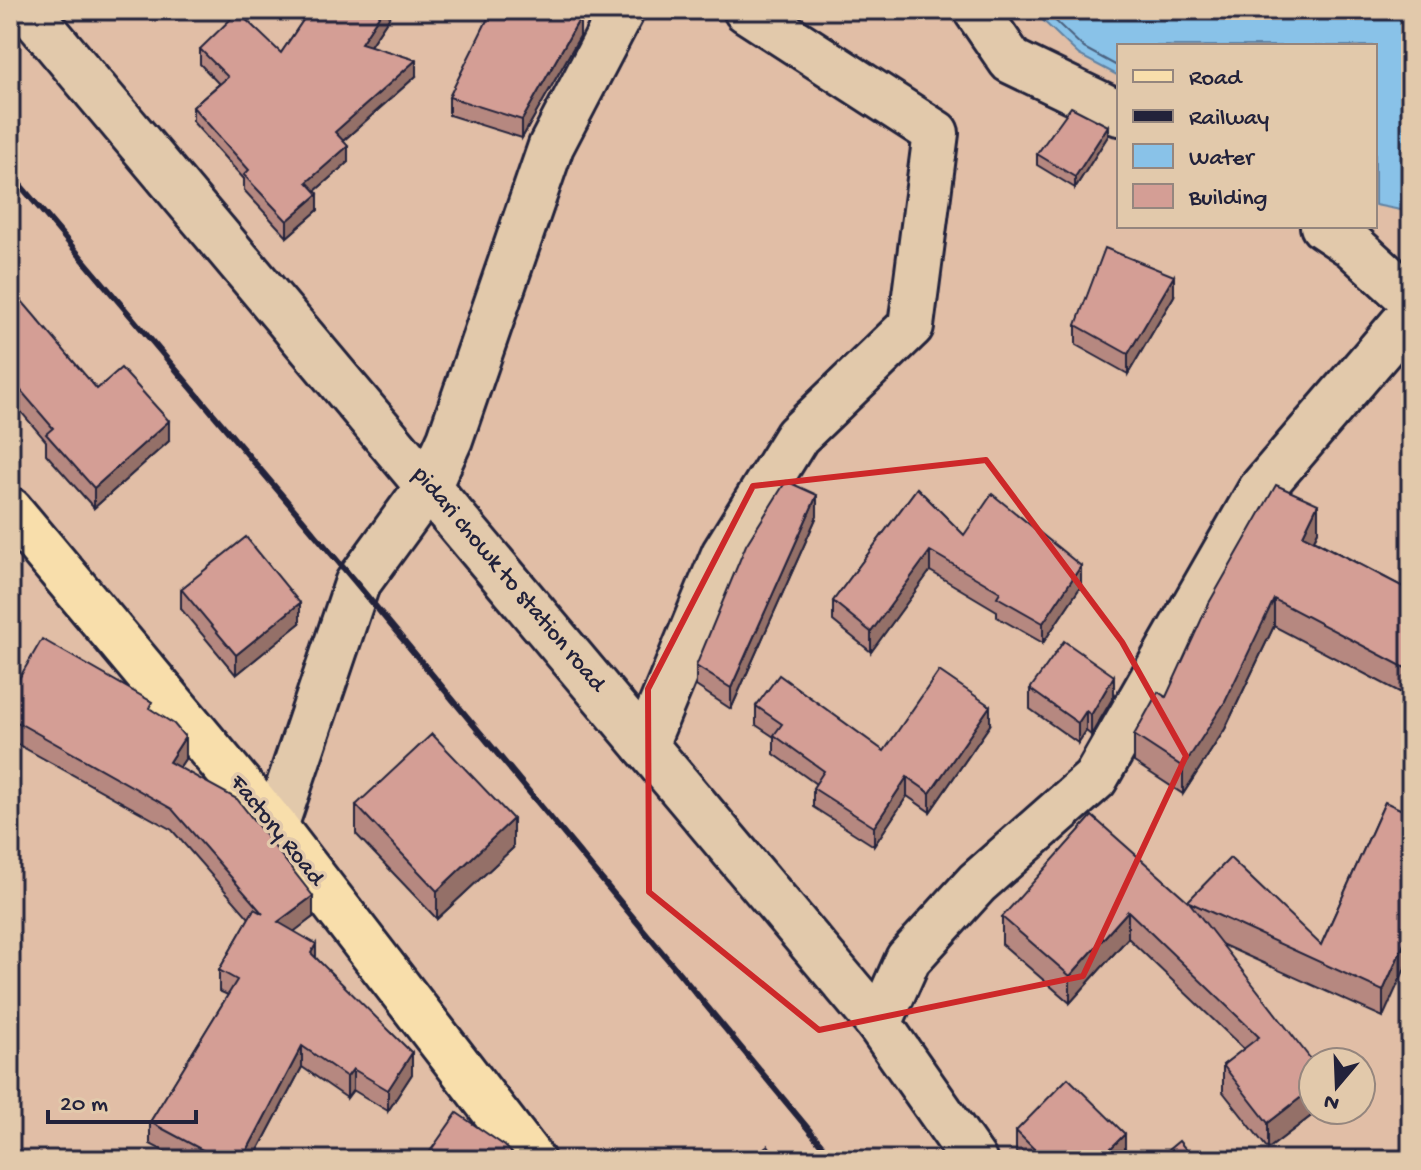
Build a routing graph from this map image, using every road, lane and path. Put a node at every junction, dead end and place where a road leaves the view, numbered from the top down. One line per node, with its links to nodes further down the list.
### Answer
1 (28, 10): 9 (street, pidari chowk to station road)
2 (622, 10): 9 (street)
3 (746, 10): 11 (street)
4 (976, 10): 5 (street)
5 (1117, 112)
6 (1326, 228): 7 (street)
7 (1411, 299)
8 (1411, 314): 13 (street)
9 (429, 485): 11 (street, pidari chowk to station road); 12 (street)
10 (10, 510): 12 (main road, Factory Road)
11 (645, 745): 13 (street, pidari chowk to station road)
12 (275, 827): 14 (main road, Factory Road)
13 (879, 1024): 15 (street, pidari chowk to station road)
14 (532, 1160)
15 (974, 1160)

